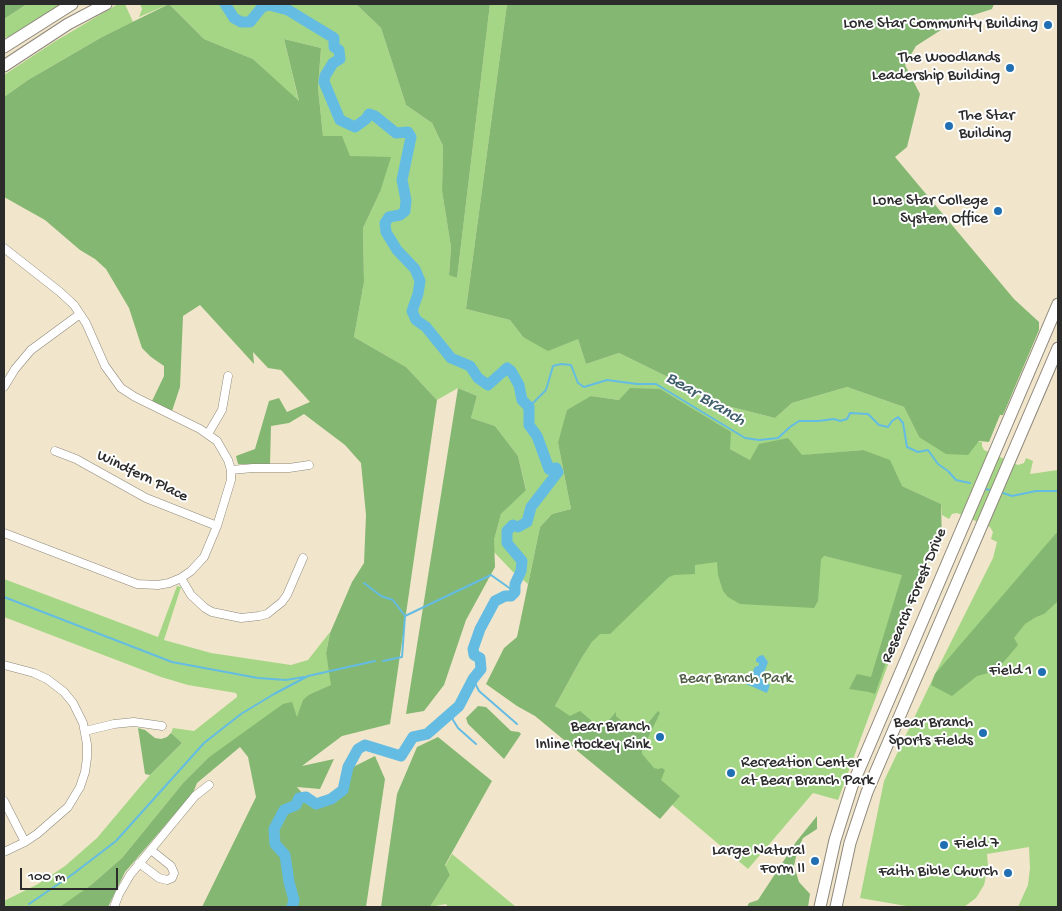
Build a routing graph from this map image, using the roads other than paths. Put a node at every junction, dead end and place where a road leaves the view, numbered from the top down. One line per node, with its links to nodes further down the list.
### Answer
1 (72, 4): 3 (main road)
2 (106, 4): 4 (main road)
3 (4, 47)
4 (5, 61)
5 (5, 252): 7 (street)
6 (1058, 304): 29 (main road, Research Forest Drive)
7 (80, 314): 10 (street); 11 (street)
8 (1058, 348): 30 (main road, Research Forest Drive)
9 (228, 376): 11 (street)
10 (4, 387)
11 (208, 434): 14 (street)
12 (55, 451): 15 (street, Windfern Place)
13 (309, 465): 14 (street)
14 (231, 470): 15 (street)
15 (217, 526): 18 (street)
16 (4, 533): 18 (street)
17 (303, 558): 18 (street)
18 (181, 578)
19 (4, 665): 21 (street)
20 (162, 726): 21 (street)
21 (85, 731): 24 (street)
22 (209, 785): 25 (street)
23 (4, 801): 24 (street)
24 (25, 842): 26 (street)
25 (151, 850): 27 (street); 27 (street)
26 (4, 852)
27 (140, 863): 28 (street)
28 (114, 907)
29 (820, 907)
30 (836, 907)

